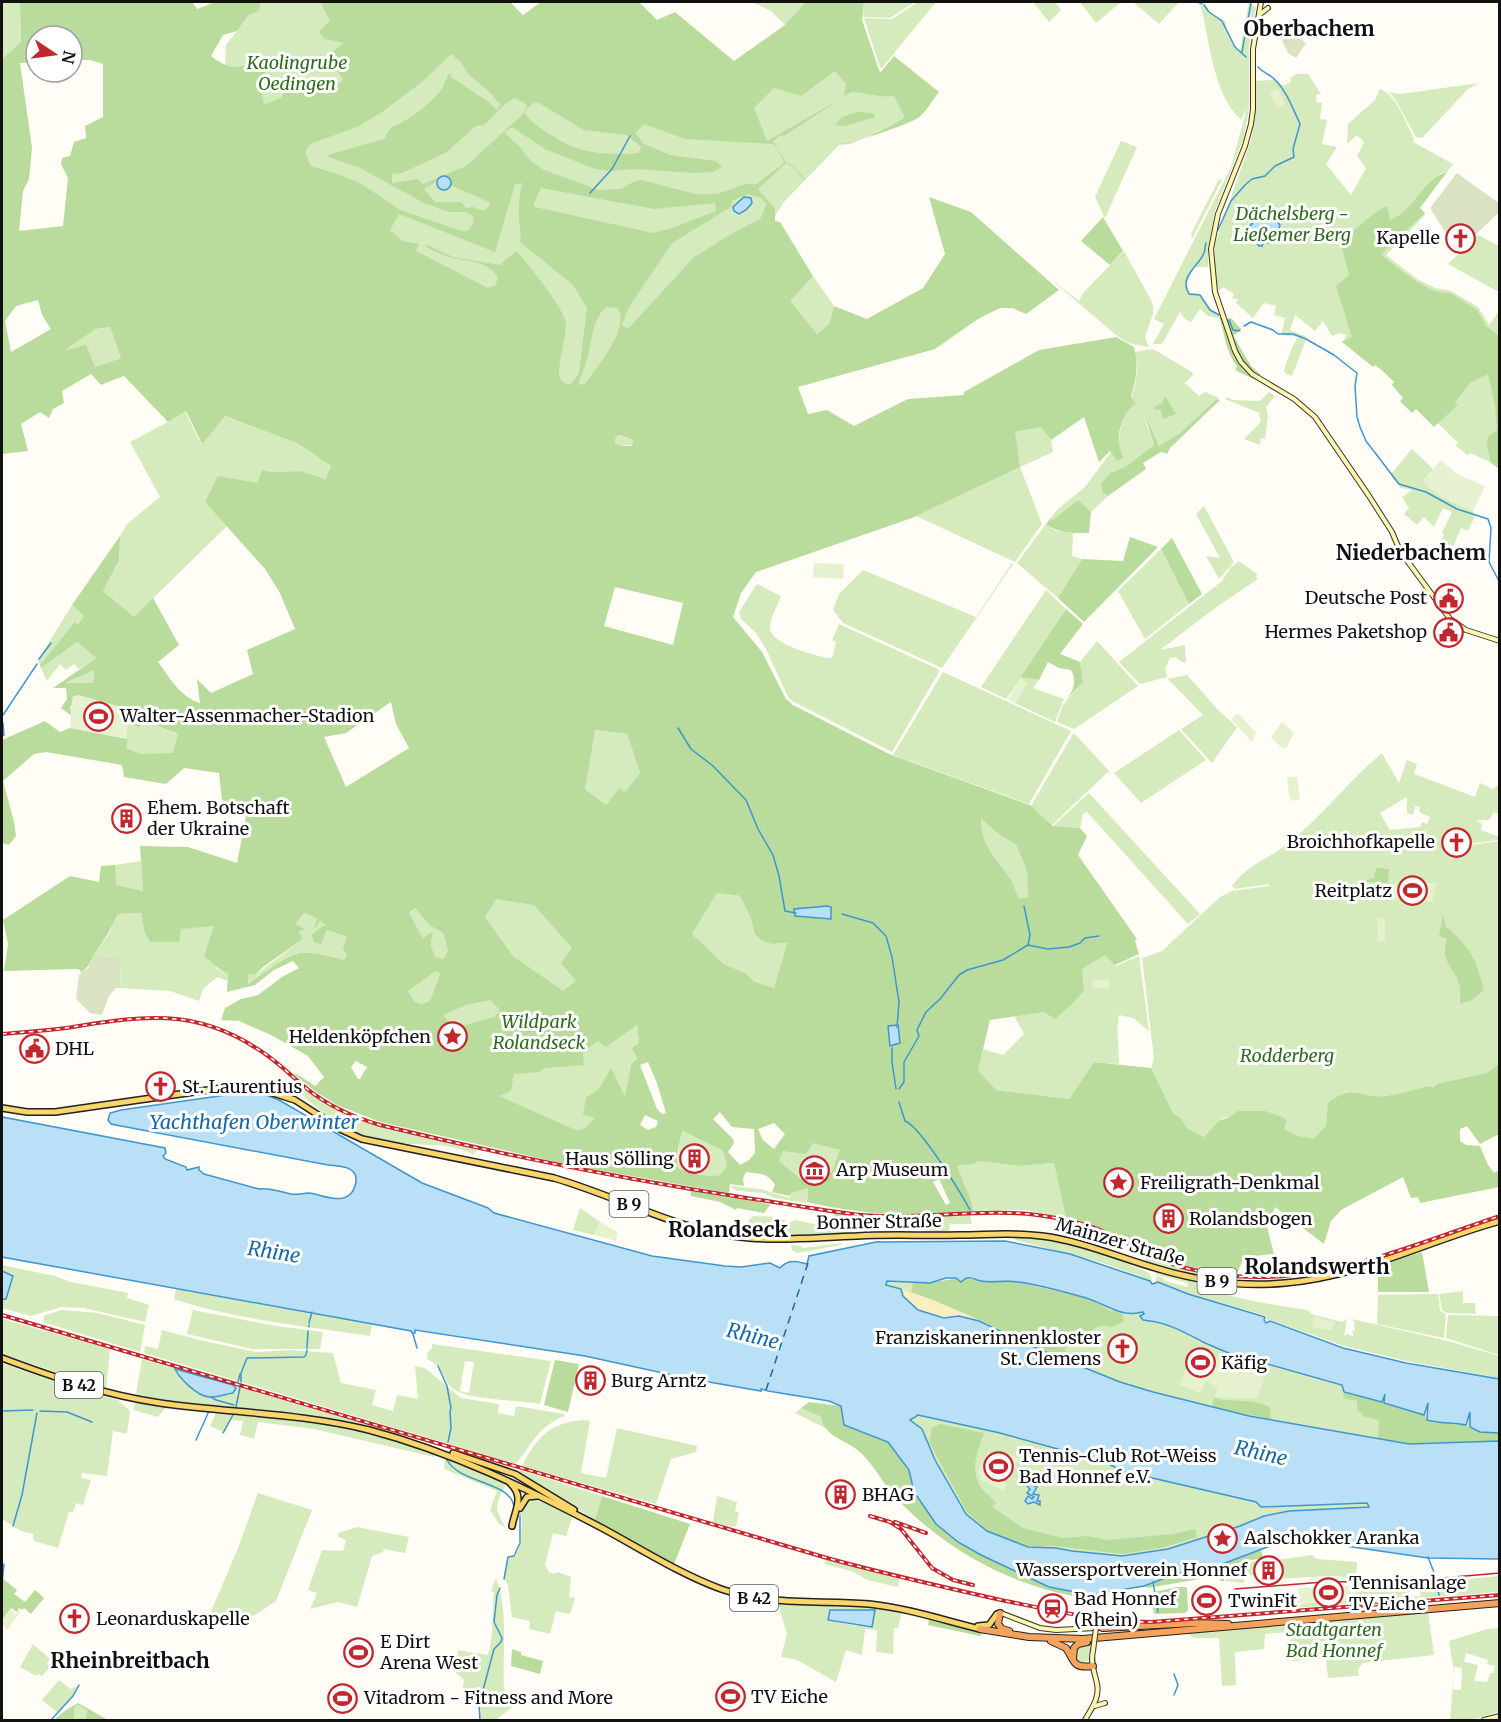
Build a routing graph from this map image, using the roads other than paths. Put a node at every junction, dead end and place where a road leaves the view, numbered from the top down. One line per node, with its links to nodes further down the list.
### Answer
1 (1261, 2): 3 (main road)
2 (1268, 8): 3 (main road)
3 (1259, 15): 4 (main road)
4 (1500, 641)
5 (2, 1108): 7 (main road, Bonner Straße / B 9)
6 (1500, 1221): 7 (main road, Mainzer Straße / B 9)
7 (975, 1235)
8 (2, 1358): 9 (main road, B 42)
9 (430, 1448): 10 (main road, B 42); 14 (main road)
10 (505, 1478): 11 (main road, B 42); 12 (main road)
11 (543, 1497): 12 (main road); 14 (main road, B 42)
12 (516, 1514): 13 (main road)
13 (507, 1519)
14 (584, 1519): 20 (main road, B 42)
15 (1500, 1602): 19 (highway, B 42); 25 (highway, B 42)
16 (990, 1609): 18 (main road)
17 (1000, 1612): 18 (main road); 23 (main road); 23 (highway)
18 (995, 1619): 20 (main road)
19 (1228, 1624): 21 (highway); 23 (highway, B 42)
20 (968, 1625): 22 (main road, B 42)
21 (1096, 1627): 23 (main road); 26 (main road, bridge)
22 (980, 1629): 23 (highway, B 42); 24 (highway, B 42)
23 (1061, 1633)
24 (1036, 1638): 25 (highway, B 42); 26 (highway)
25 (1105, 1638): 26 (highway)
26 (1091, 1663): 28 (main road)
27 (1105, 1703): 28 (main road)
28 (1092, 1708): 30 (main road)
29 (1500, 1716): 31 (main road)
30 (1085, 1720)
31 (1484, 1720)

